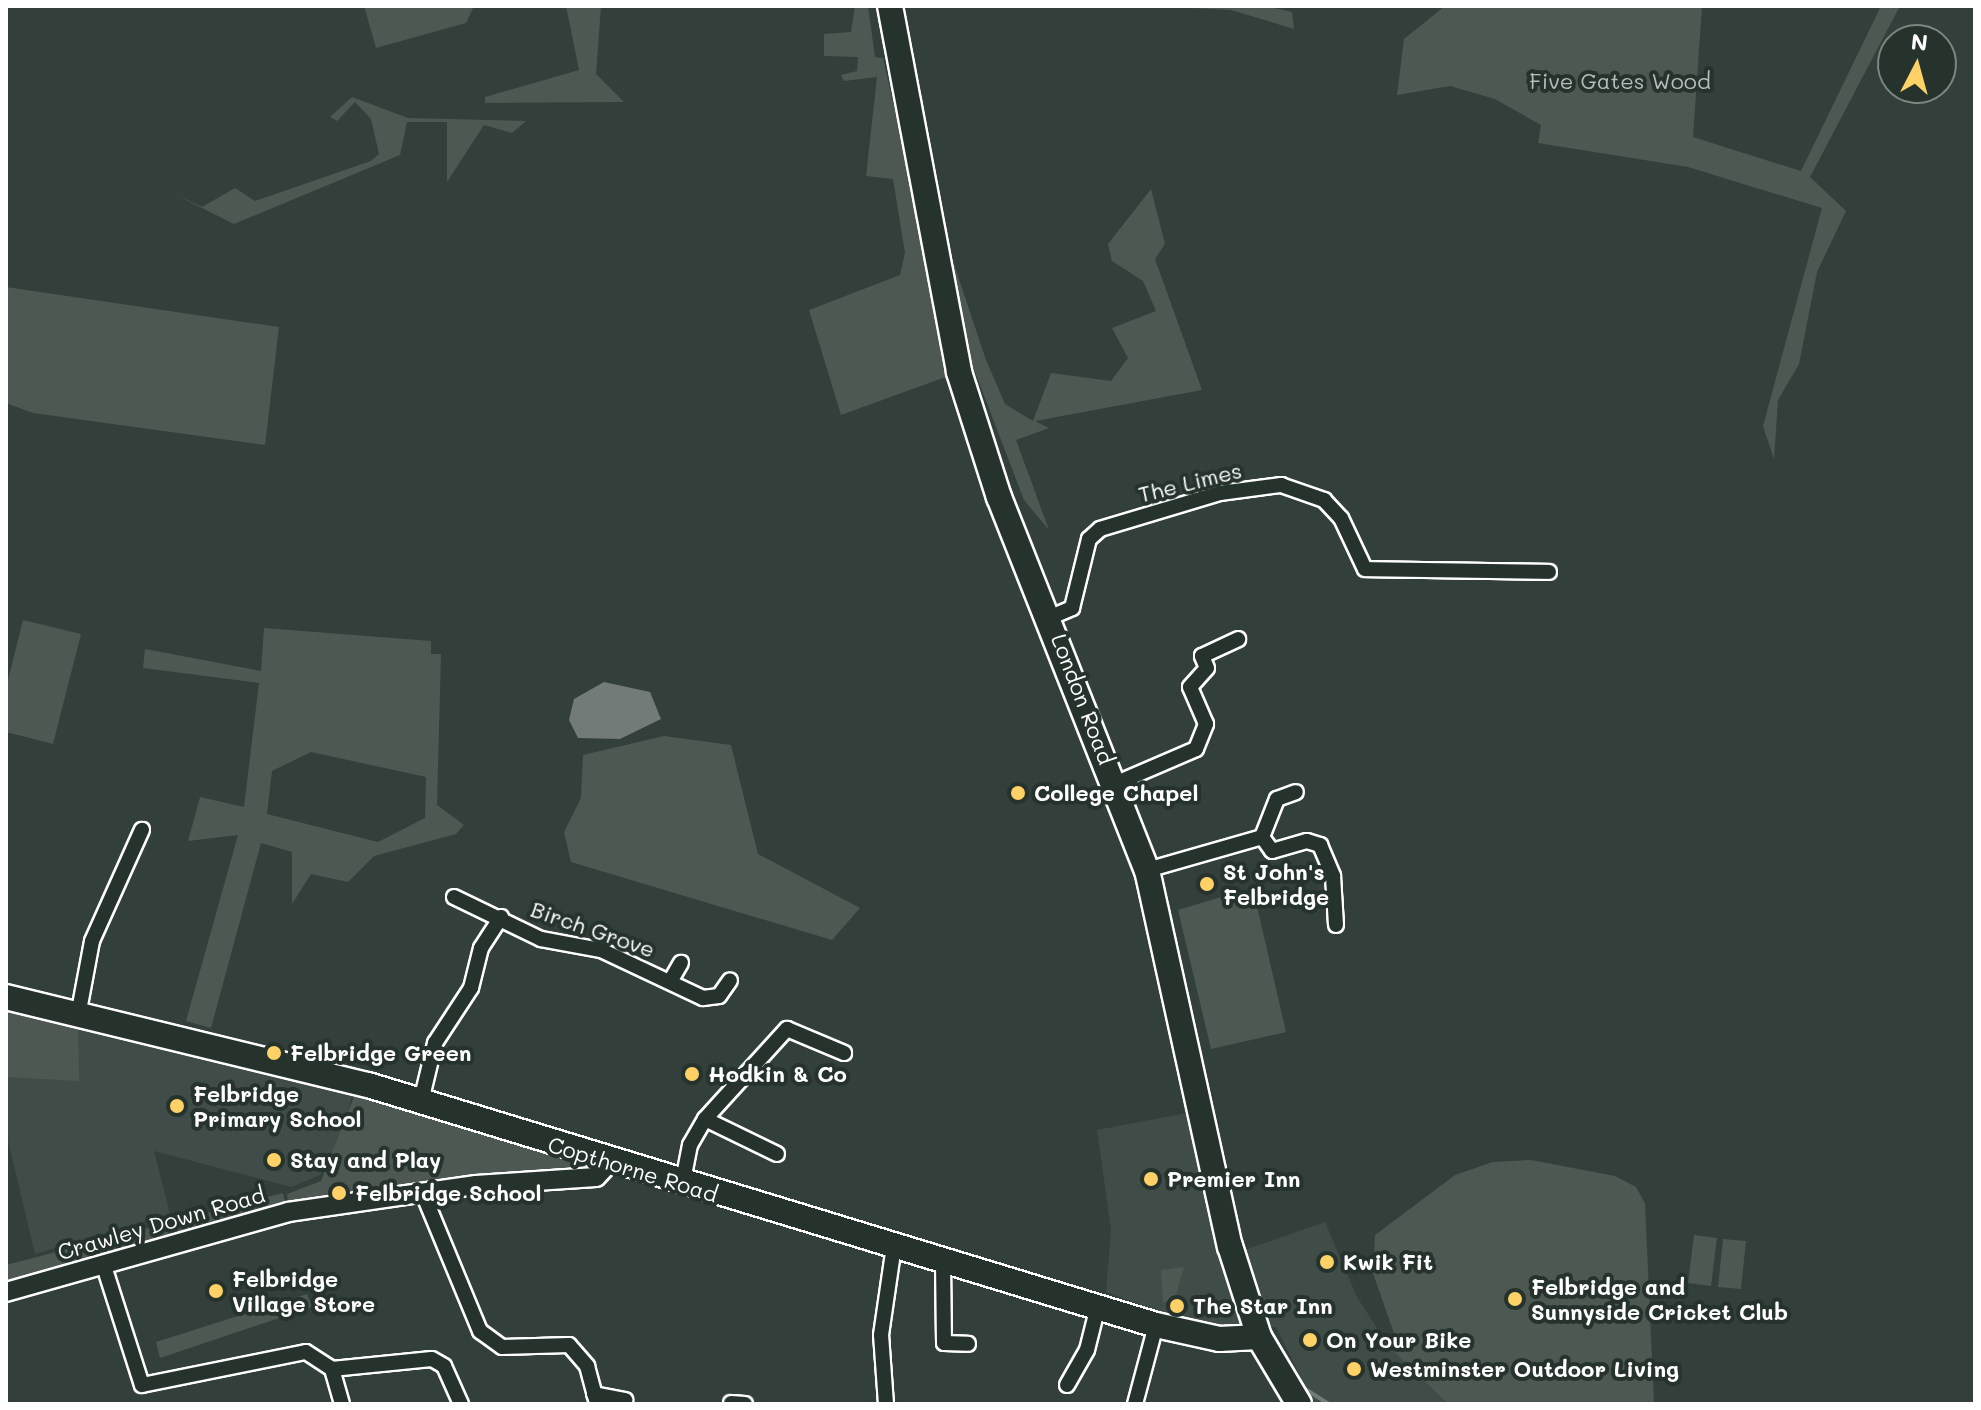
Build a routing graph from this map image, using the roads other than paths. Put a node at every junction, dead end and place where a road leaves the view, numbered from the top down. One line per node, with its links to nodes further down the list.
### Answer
1 (890, 6): 3 (highway, London Road)
2 (1549, 572): 3 (street, The Limes)
3 (1051, 617): 5 (highway, London Road)
4 (1238, 639): 5 (street)
5 (1117, 783): 9 (highway, London Road)
6 (1296, 792): 8 (street)
7 (142, 830): 17 (street)
8 (1262, 837): 9 (street); 12 (street)
9 (1147, 870): 31 (highway, London Road)
10 (454, 897): 11 (street, Birch Grove)
11 (501, 917): 14 (street, Birch Grove); 19 (street, Birch Grove)
12 (1336, 925)
13 (681, 963): 14 (street, Birch Grove)
14 (671, 980): 15 (street, Birch Grove)
15 (730, 980)
16 (6, 997): 17 (highway, Copthorne Road)
17 (78, 1016): 19 (highway, Copthorne Road)
18 (844, 1053): 20 (street)
19 (421, 1101): 22 (highway, Copthorne Road)
20 (705, 1119): 21 (street); 23 (street)
21 (777, 1154)
22 (609, 1163): 23 (highway, Copthorne Road); 24 (street, Crawley Down Road)
23 (682, 1186): 25 (highway, Copthorne Road)
24 (422, 1191): 27 (street, Crawley Down Road); 35 (street)
25 (894, 1246): 26 (highway, Copthorne Road); 39 (street)
26 (943, 1261): 29 (highway, Copthorne Road); 32 (street)
27 (103, 1263): 28 (street, Crawley Down Road); 33 (street)
28 (6, 1292)
29 (1098, 1306): 30 (highway, Copthorne Road); 34 (street)
30 (1156, 1325): 31 (highway, Copthorne Road); 40 (street)
31 (1259, 1337): 41 (highway, London Road)
32 (968, 1344)
33 (332, 1369): 37 (street); 38 (street)
34 (1067, 1385)
35 (596, 1399): 36 (street)
36 (625, 1400)
37 (342, 1404)
38 (461, 1404)
39 (886, 1404)
40 (1135, 1404)
41 (1299, 1404)

